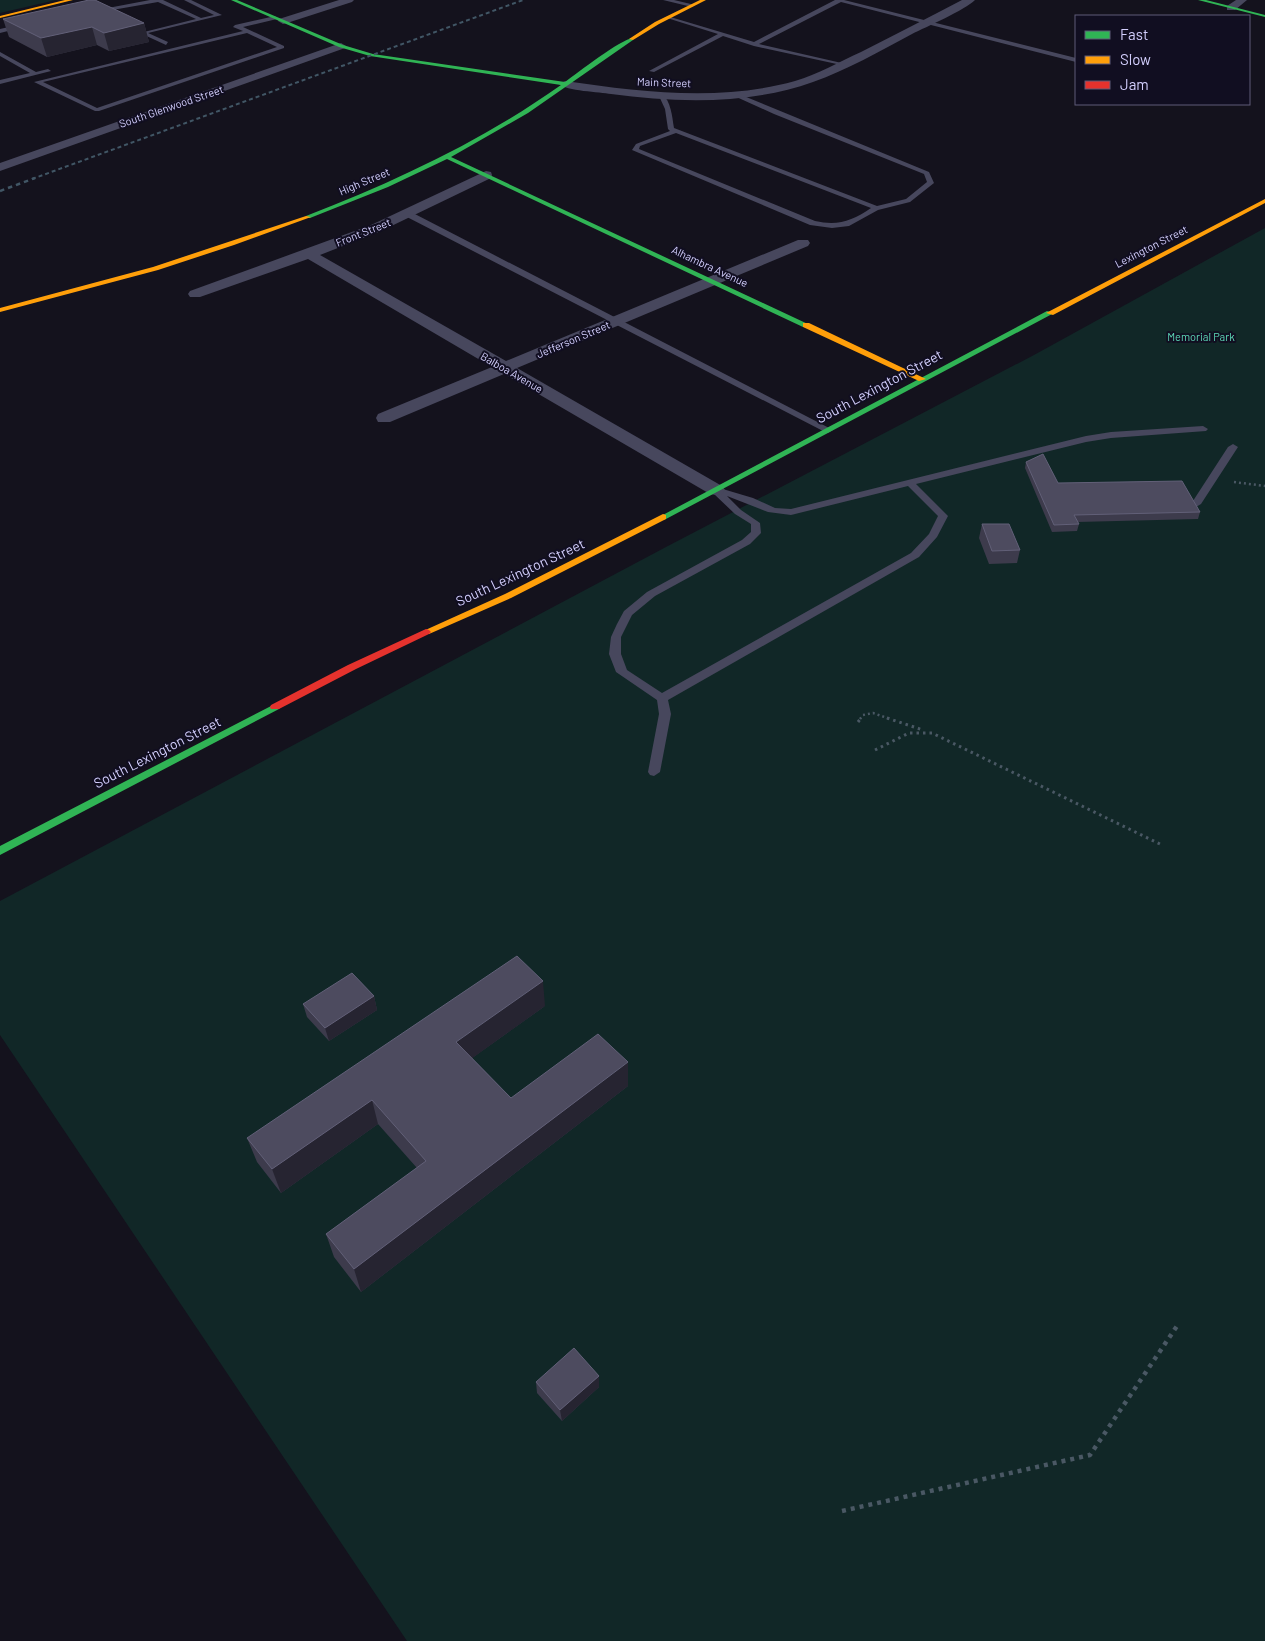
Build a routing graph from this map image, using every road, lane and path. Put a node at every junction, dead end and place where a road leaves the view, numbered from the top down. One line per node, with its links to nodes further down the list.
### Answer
1 (71, 0): 16 (main road)
2 (121, 0): 17 (lane)
3 (187, 0): 17 (lane)
4 (233, 0): 18 (main road, Main Street)
5 (348, 0): 18 (street)
6 (666, 0): 12 (lane)
7 (704, 0): 12 (main road, High Street)
8 (839, 0): 19 (lane); 28 (lane)
9 (970, 0): 19 (street, Main Street)
10 (1200, 0): 13 (main road)
11 (1242, 0): 13 (street)
12 (692, 5): 14 (main road, High Street)
13 (1231, 8): 15 (main road)
14 (669, 16): 24 (lane); 38 (main road, High Street)
15 (1265, 16)
16 (0, 17)
17 (200, 19): 27 (lane)
18 (279, 20): 21 (lane); 30 (main road, Main Street)
19 (926, 23): 32 (lane); 33 (street, Main Street)
20 (28, 25): 22 (lane)
21 (237, 26): 23 (lane); 25 (lane)
22 (0, 31)
23 (248, 32): 23 (lane)
24 (723, 34): 28 (lane); 35 (lane)
25 (202, 35)
26 (175, 41): 27 (lane)
27 (166, 43): 29 (lane)
28 (754, 44): 33 (lane)
29 (157, 45)
30 (341, 46): 38 (main road, Main Street); 43 (street, South Glenwood Street)
31 (0, 54): 36 (lane)
32 (1075, 60)
33 (844, 64): 39 (street, Main Street)
34 (54, 69): 36 (lane)
35 (652, 71)
36 (36, 74): 37 (lane)
37 (0, 82)
38 (565, 84): 40 (street, Main Street); 42 (main road, High Street)
39 (734, 94): 40 (street, Main Street); 46 (lane)
40 (662, 96): 41 (lane)
41 (676, 130): 46 (lane); 46 (lane)
42 (447, 157): 44 (main road); 52 (main road, High Street)
43 (0, 166)
44 (486, 175): 47 (street, Front Street); 50 (main road, Alhambra Avenue)
45 (1265, 201): 53 (main road, Lexington Street)
46 (876, 208)
47 (408, 214): 49 (street, Front Street); 54 (lane)
48 (803, 243): 50 (street, Jefferson Street)
49 (309, 254): 51 (street, Front Street); 55 (street, Balboa Avenue)
50 (712, 281): 54 (street, Jefferson Street); 56 (main road, Alhambra Avenue)
51 (195, 294)
52 (0, 310)
53 (1049, 313): 56 (main road, South Lexington Street)
54 (617, 321): 55 (street, Jefferson Street); 59 (lane)
55 (504, 368): 57 (street, Jefferson Street); 64 (street, Balboa Avenue)
56 (922, 379): 59 (main road, South Lexington Street)
57 (384, 418)
58 (1203, 429): 62 (lane)
59 (828, 430): 64 (main road, South Lexington Street)
60 (1233, 447): 61 (lane)
61 (1211, 480): 63 (path); 65 (lane)
62 (910, 483): 64 (lane); 66 (lane)
63 (1265, 486)
64 (716, 490): 66 (lane); 72 (main road, South Lexington Street)
65 (1196, 504)
66 (662, 698): 70 (lane)
67 (858, 722): 68 (path)
68 (932, 733): 69 (path); 71 (path)
69 (875, 750)
70 (654, 772)
71 (1162, 844)
72 (0, 851)
73 (1179, 1324): 74 (path)
74 (842, 1511)

